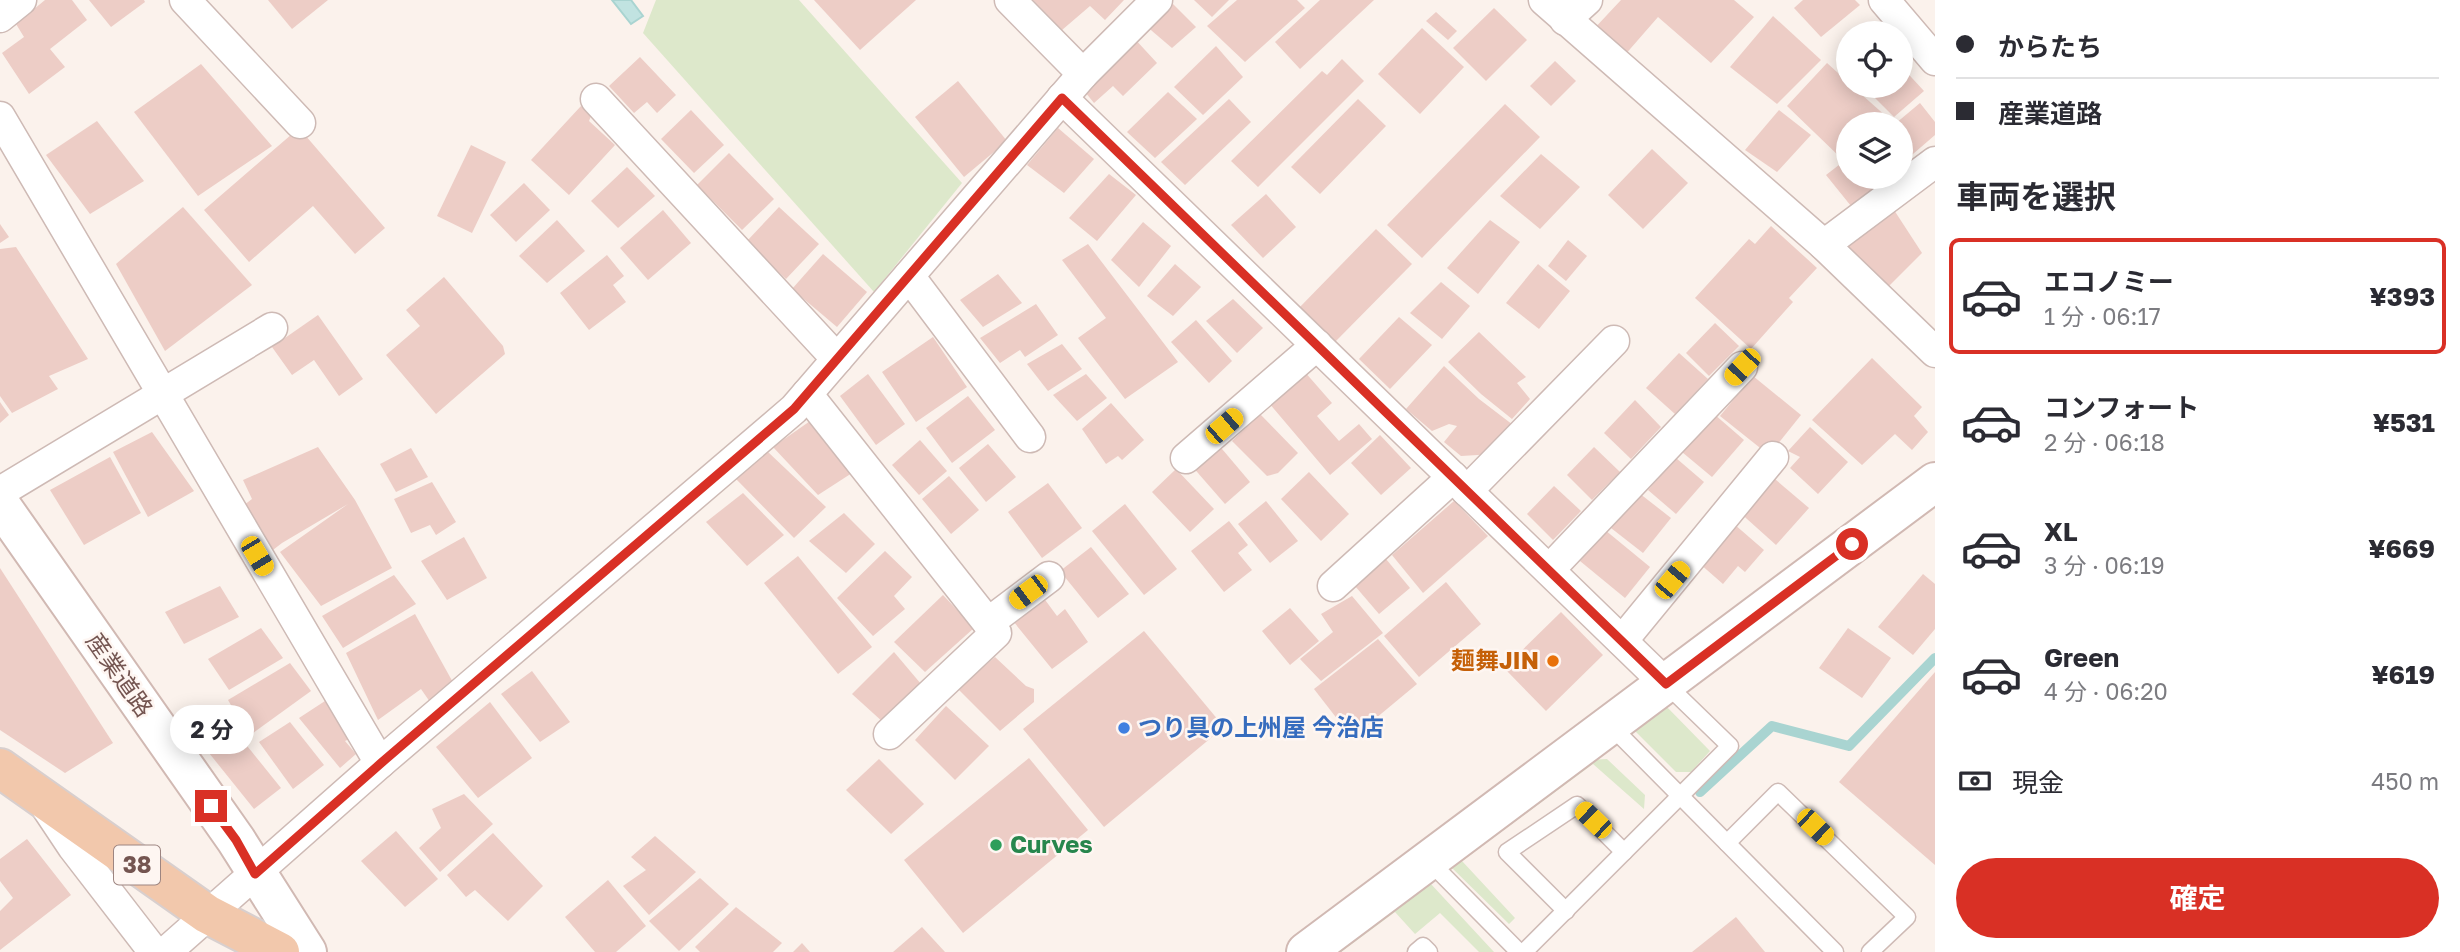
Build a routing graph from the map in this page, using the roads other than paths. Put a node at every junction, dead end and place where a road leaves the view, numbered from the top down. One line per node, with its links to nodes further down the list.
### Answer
1 (21, 0): 7 (street)
2 (185, 0): 13 (street)
3 (1010, 0): 9 (street)
4 (1157, 0): 9 (street)
5 (1884, 0): 8 (street)
6 (1565, 7): 15 (street)
7 (0, 17)
8 (1935, 60)
9 (1083, 74): 10 (street)
10 (1062, 98): 16 (street); 19 (street)
11 (596, 99): 21 (street)
12 (0, 117): 23 (street)
13 (300, 123)
14 (1935, 162): 15 (street)
15 (1824, 245): 20 (street)
16 (909, 276): 21 (street); 25 (street)
17 (272, 328): 23 (street)
18 (1614, 341): 29 (street)
19 (1317, 345): 27 (street); 29 (street)
20 (1935, 352)
21 (837, 359): 24 (street)
22 (1742, 367): 32 (street)
23 (162, 394): 30 (street); 40 (street)
24 (807, 394): 35 (street); 40 (street)
25 (1030, 437)
26 (1773, 457): 36 (street)
27 (1186, 458)
28 (1935, 482): 37 (street)
29 (1460, 484): 32 (street); 34 (street)
30 (0, 492)
31 (0, 504): 47 (street, 産業道路)
32 (1549, 570): 36 (street)
33 (1049, 577): 35 (street)
34 (1333, 586)
35 (988, 623): 39 (street)
36 (1622, 641): 37 (street)
37 (1666, 684): 38 (street); 43 (lane)
38 (1610, 725): 43 (lane); 46 (street)
39 (889, 734)
40 (380, 764): 47 (street)
41 (0, 768): 42 (main road, 38)
42 (39, 796): 49 (main road, 38); 50 (street)
43 (1680, 796): 44 (lane); 45 (lane)
44 (1727, 843): 59 (lane); 60 (lane)
45 (1625, 852): 48 (lane); 48 (lane)
46 (1428, 860): 54 (street); 57 (lane)
47 (255, 874): 49 (street); 53 (street, 産業道路)
48 (1566, 911): 58 (lane)
49 (208, 914): 51 (street); 52 (main road, 38)
50 (154, 952)
51 (166, 952)
52 (280, 952)
53 (307, 952)
54 (1306, 952)
55 (1416, 952): 56 (lane)
56 (1429, 952)
57 (1518, 952)
58 (1524, 952)
59 (1835, 952)
60 (1870, 952)

